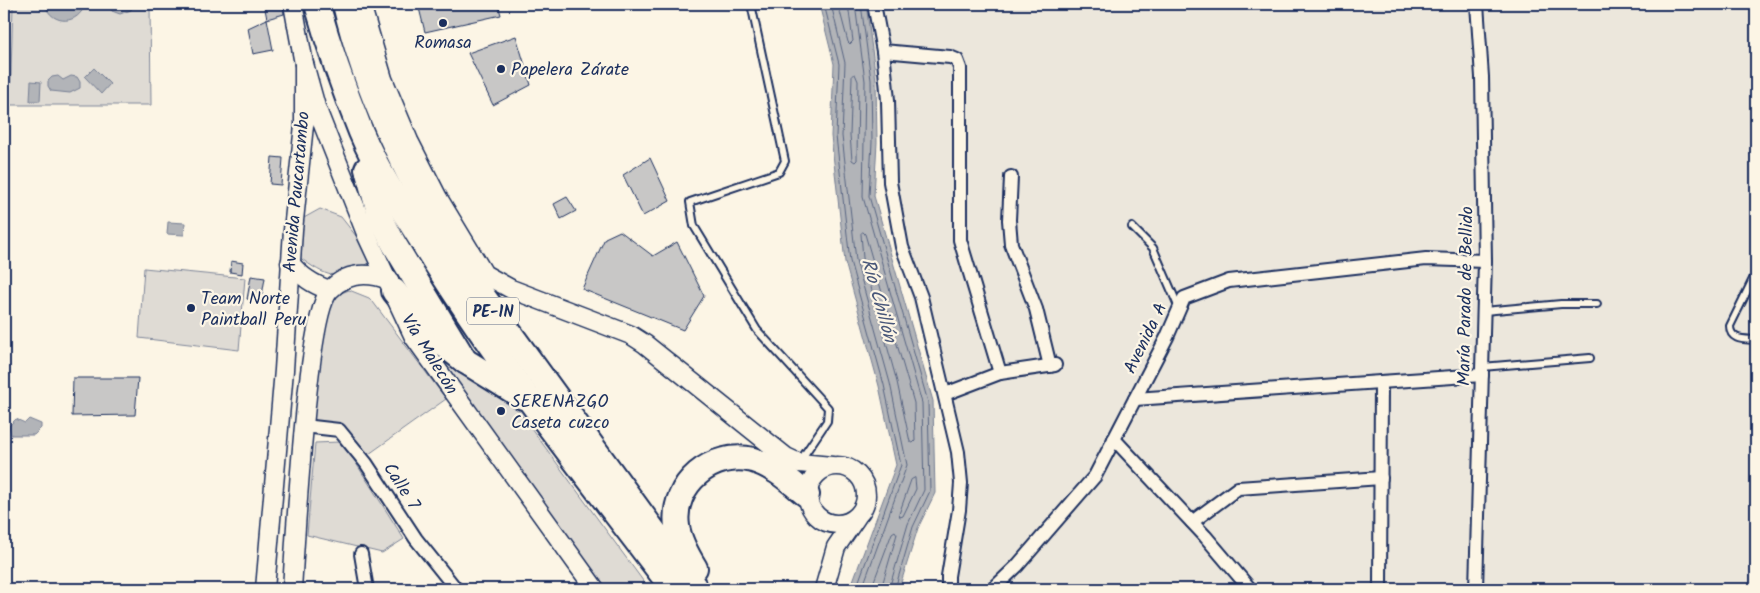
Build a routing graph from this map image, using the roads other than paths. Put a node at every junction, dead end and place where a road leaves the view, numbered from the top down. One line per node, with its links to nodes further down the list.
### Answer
1 (293, 4): 9 (main road, Avenida Paucartambo)
2 (317, 4): 10 (highway, PE-1N)
3 (345, 4): 35 (highway, PE-1N)
4 (361, 4): 16 (main road)
5 (751, 4): 36 (lane)
6 (874, 4): 8 (street)
7 (1477, 4): 13 (street, María Parado de Bellido)
8 (883, 51): 26 (street); 28 (street)
9 (304, 64): 14 (main road, Avenida Paucartambo); 17 (main road, Vía Malecón)
10 (337, 70): 24 (highway); 30 (highway, PE-1N)
11 (1011, 177): 26 (street)
12 (1132, 227): 20 (lane)
13 (1485, 261): 20 (street, Avenida A); 21 (street, María Parado de Bellido)
14 (290, 263): 18 (main road); 33 (main road, Avenida Paucartambo)
15 (1756, 273): 22 (lane)
16 (484, 274): 35 (highway); 36 (main road)
17 (391, 286): 18 (main road); 24 (highway); 49 (main road, Vía Malecón)
18 (329, 290): 31 (main road)
19 (1597, 304): 21 (lane)
20 (1180, 309): 29 (street, Avenida A)
21 (1484, 311): 25 (street, María Parado de Bellido)
22 (1756, 340)
23 (1590, 358): 25 (lane)
24 (465, 361): 30 (highway)
25 (1482, 371): 27 (street); 57 (street, María Parado de Bellido)
26 (1000, 373): 28 (street)
27 (1381, 382): 29 (street); 38 (street)
28 (945, 394): 53 (street)
29 (1135, 400): 32 (street, Avenida A)
30 (531, 402): 50 (highway, PE-1N)
31 (304, 426): 34 (main road); 48 (street, Calle 7)
32 (1114, 439): 42 (street); 54 (street, Avenida A)
33 (277, 456): 34 (main road); 45 (main road, Avenida Paucartambo)
34 (302, 458): 46 (main road)
35 (601, 458): 51 (highway, PE-1N)
36 (800, 462): 37 (main road)
37 (832, 466): 39 (main road); 40 (main road)
38 (1381, 478): 42 (street); 56 (street)
39 (807, 495): 41 (main road); 52 (highway)
40 (860, 514): 41 (main road); 44 (main road)
41 (817, 517): 44 (main road)
42 (1192, 522): 55 (street)
43 (361, 554): 47 (street)
44 (825, 582)
45 (265, 589)
46 (292, 589)
47 (367, 589)
48 (456, 589)
49 (595, 589)
50 (673, 589)
51 (696, 589)
52 (706, 589)
53 (948, 589)
54 (993, 589)
55 (1250, 589)
56 (1380, 589)
57 (1476, 589)

